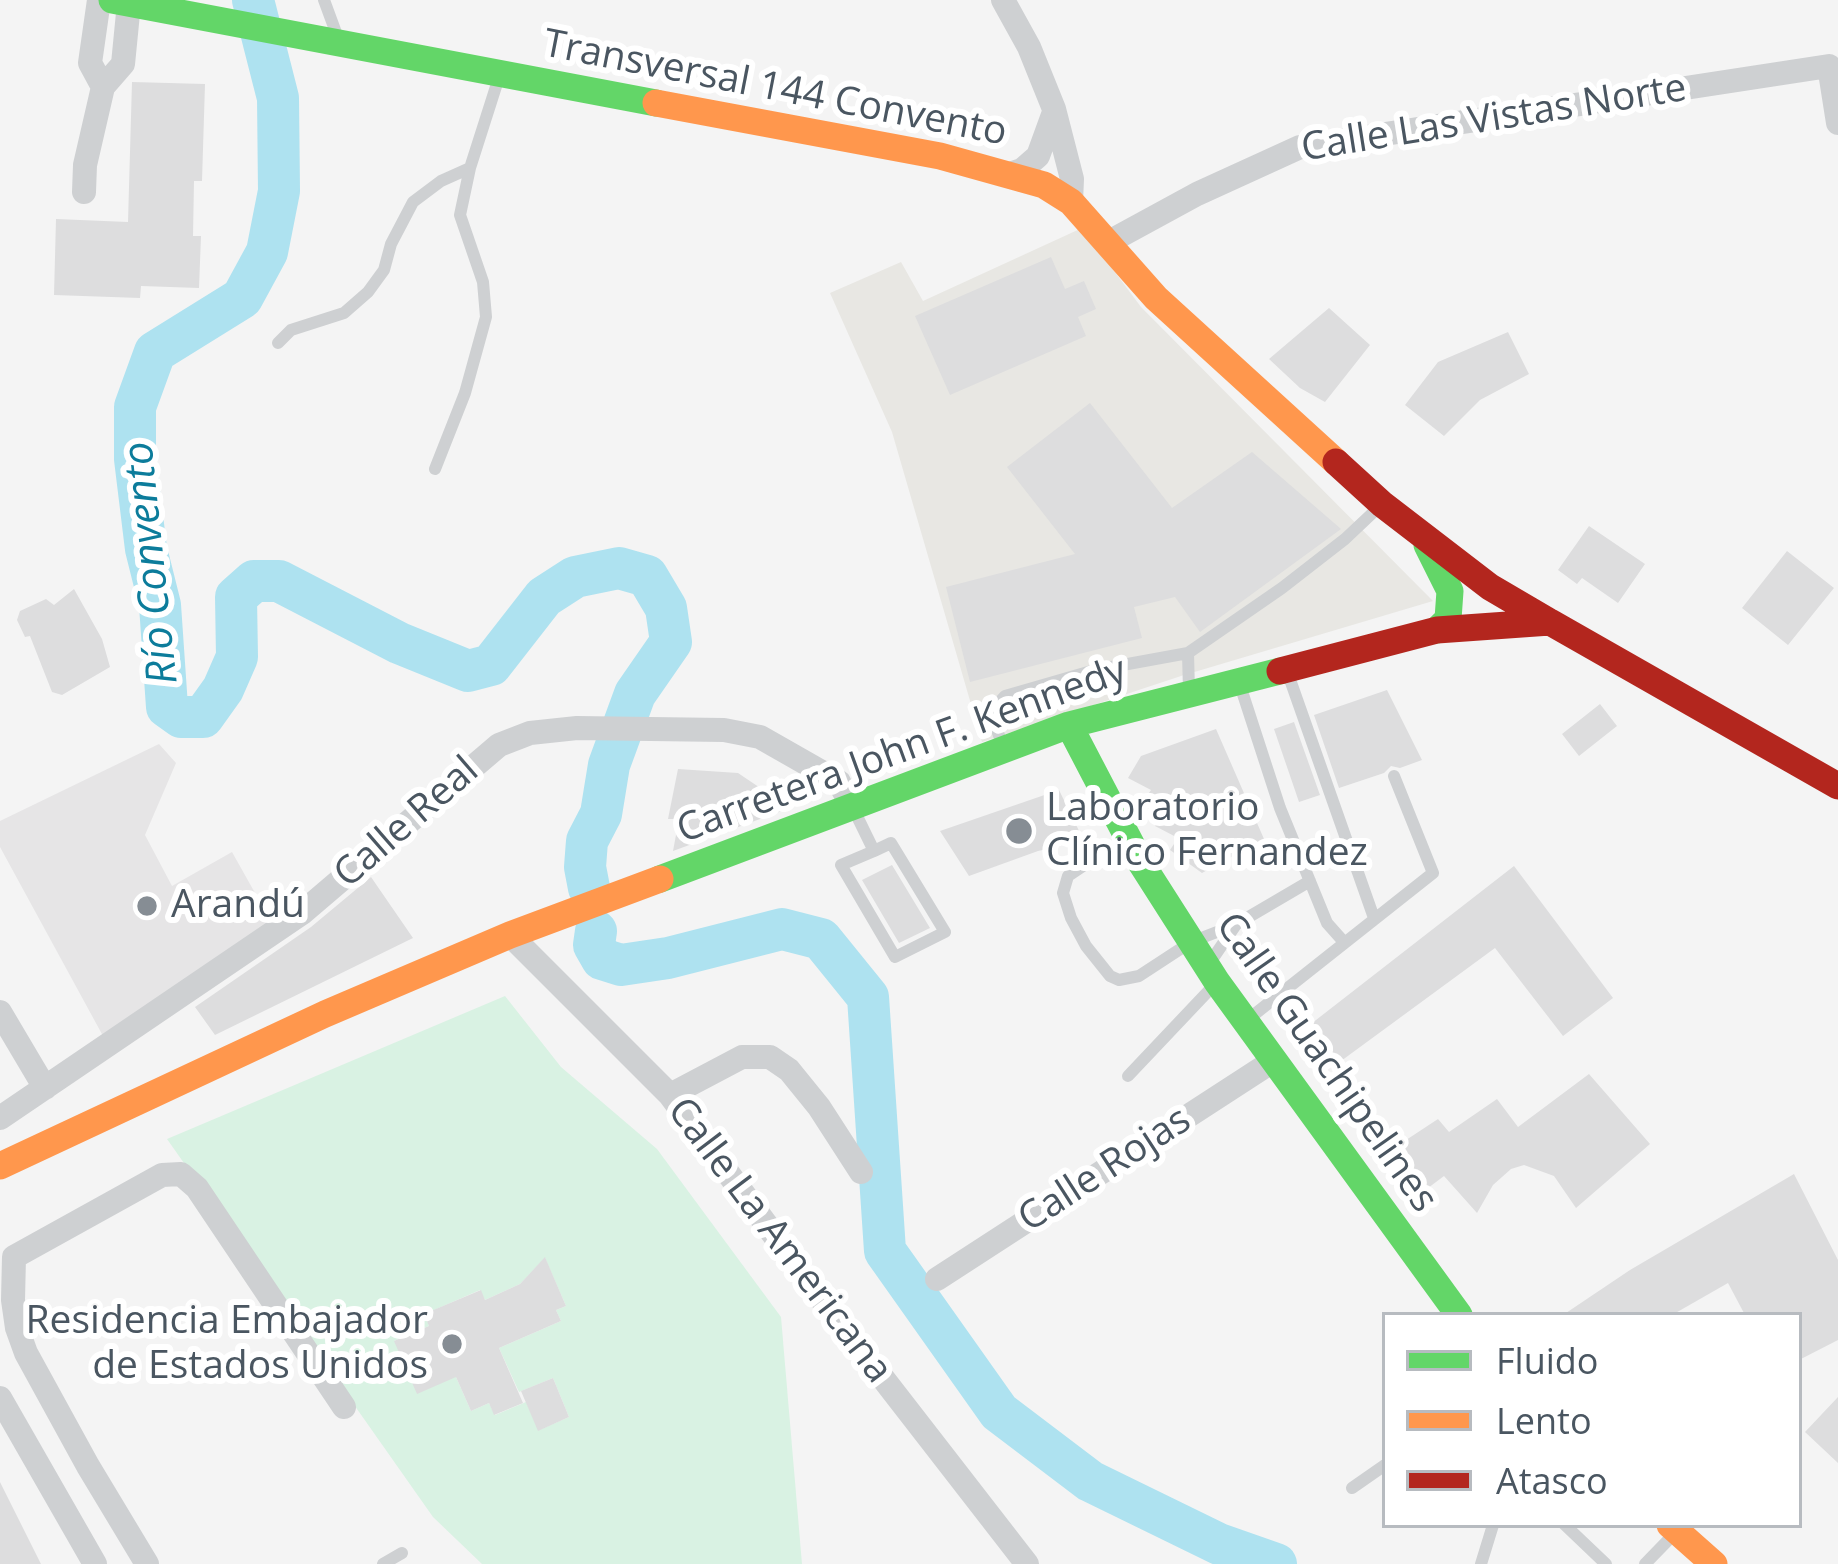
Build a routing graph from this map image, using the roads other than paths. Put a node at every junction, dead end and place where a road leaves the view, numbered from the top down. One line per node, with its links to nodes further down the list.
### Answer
1 (98, 0): 8 (street)
2 (324, 0): 5 (lane)
3 (1004, 0): 9 (street)
4 (121, 2): 5 (street, Transversal 144 Convento); 8 (street)
5 (340, 41): 7 (street, Transversal 144 Convento)
6 (1834, 64): 10 (street, Calle Las Vistas Norte); 15 (street, Calle Las Vistas Norte)
7 (500, 74): 11 (lane); 12 (street, Transversal 144 Convento)
8 (103, 87): 13 (street)
9 (1054, 110): 12 (street); 14 (street)
10 (1838, 123)
11 (470, 168): 16 (lane); 17 (lane)
12 (1010, 175): 14 (street, Transversal 144 Convento)
13 (85, 192)
14 (1071, 202): 15 (street, Transversal 144 Convento)
15 (1107, 243): 18 (street, Transversal 144 Convento)
16 (278, 343)
17 (435, 469)
18 (1382, 504): 19 (street, Transversal 144 Convento); 22 (lane)
19 (1420, 533): 20 (street, Transversal 144 Convento); 21 (street)
20 (1550, 622): 21 (street, Carretera John F. Kennedy); 29 (street)
21 (1437, 630): 23 (street, Carretera John F. Kennedy)
22 (1189, 653): 25 (lane); 27 (lane)
23 (1287, 671): 24 (street, Carretera John F. Kennedy); 34 (lane)
24 (1239, 681): 25 (street, Carretera John F. Kennedy); 33 (lane)
25 (1190, 692): 26 (street, Carretera John F. Kennedy)
26 (1069, 725): 27 (street, Carretera John F. Kennedy); 31 (street, Calle Guachipelines)
27 (1005, 750): 30 (street, Carretera John F. Kennedy)
28 (1394, 776): 34 (lane)
29 (1838, 787)
30 (852, 807): 32 (lane); 36 (street, Carretera John F. Kennedy); 44 (street, Calle Real)
31 (1127, 837): 38 (street, Calle Guachipelines); 38 (lane)
32 (874, 851): 32 (lane)
33 (1310, 880): 35 (lane); 37 (lane)
34 (1374, 918): 37 (lane)
35 (1235, 925): 38 (lane); 39 (lane)
36 (510, 935): 45 (street, Calle La Americana); 47 (street, Carretera John F. Kennedy)
37 (1343, 941): 41 (lane)
38 (1191, 942): 39 (street, Calle Guachipelines)
39 (1212, 974): 41 (street, Calle Guachipelines); 43 (lane)
40 (0, 1012): 44 (street)
41 (1245, 1022): 42 (street, Calle Guachipelines)
42 (1273, 1060): 50 (street, Calle Rojas); 51 (street, Calle Guachipelines)
43 (1128, 1076)
44 (45, 1088): 46 (street, Calle Real)
45 (670, 1095): 48 (street); 63 (street, Calle La Americana)
46 (0, 1118)
47 (0, 1166)
48 (861, 1172)
49 (7, 1261): 53 (street); 61 (street)
50 (937, 1279)
51 (1457, 1312)
52 (0, 1398): 60 (street)
53 (344, 1407)
54 (1382, 1467): 55 (lane)
55 (1352, 1488)
56 (1492, 1528): 64 (lane)
57 (1568, 1528): 65 (lane)
58 (1673, 1528): 66 (lane); 67 (street)
59 (402, 1553): 62 (lane)
60 (91, 1562)
61 (147, 1564)
62 (383, 1564)
63 (1027, 1564)
64 (1481, 1564)
65 (1606, 1564)
66 (1646, 1564)
67 (1714, 1564)

